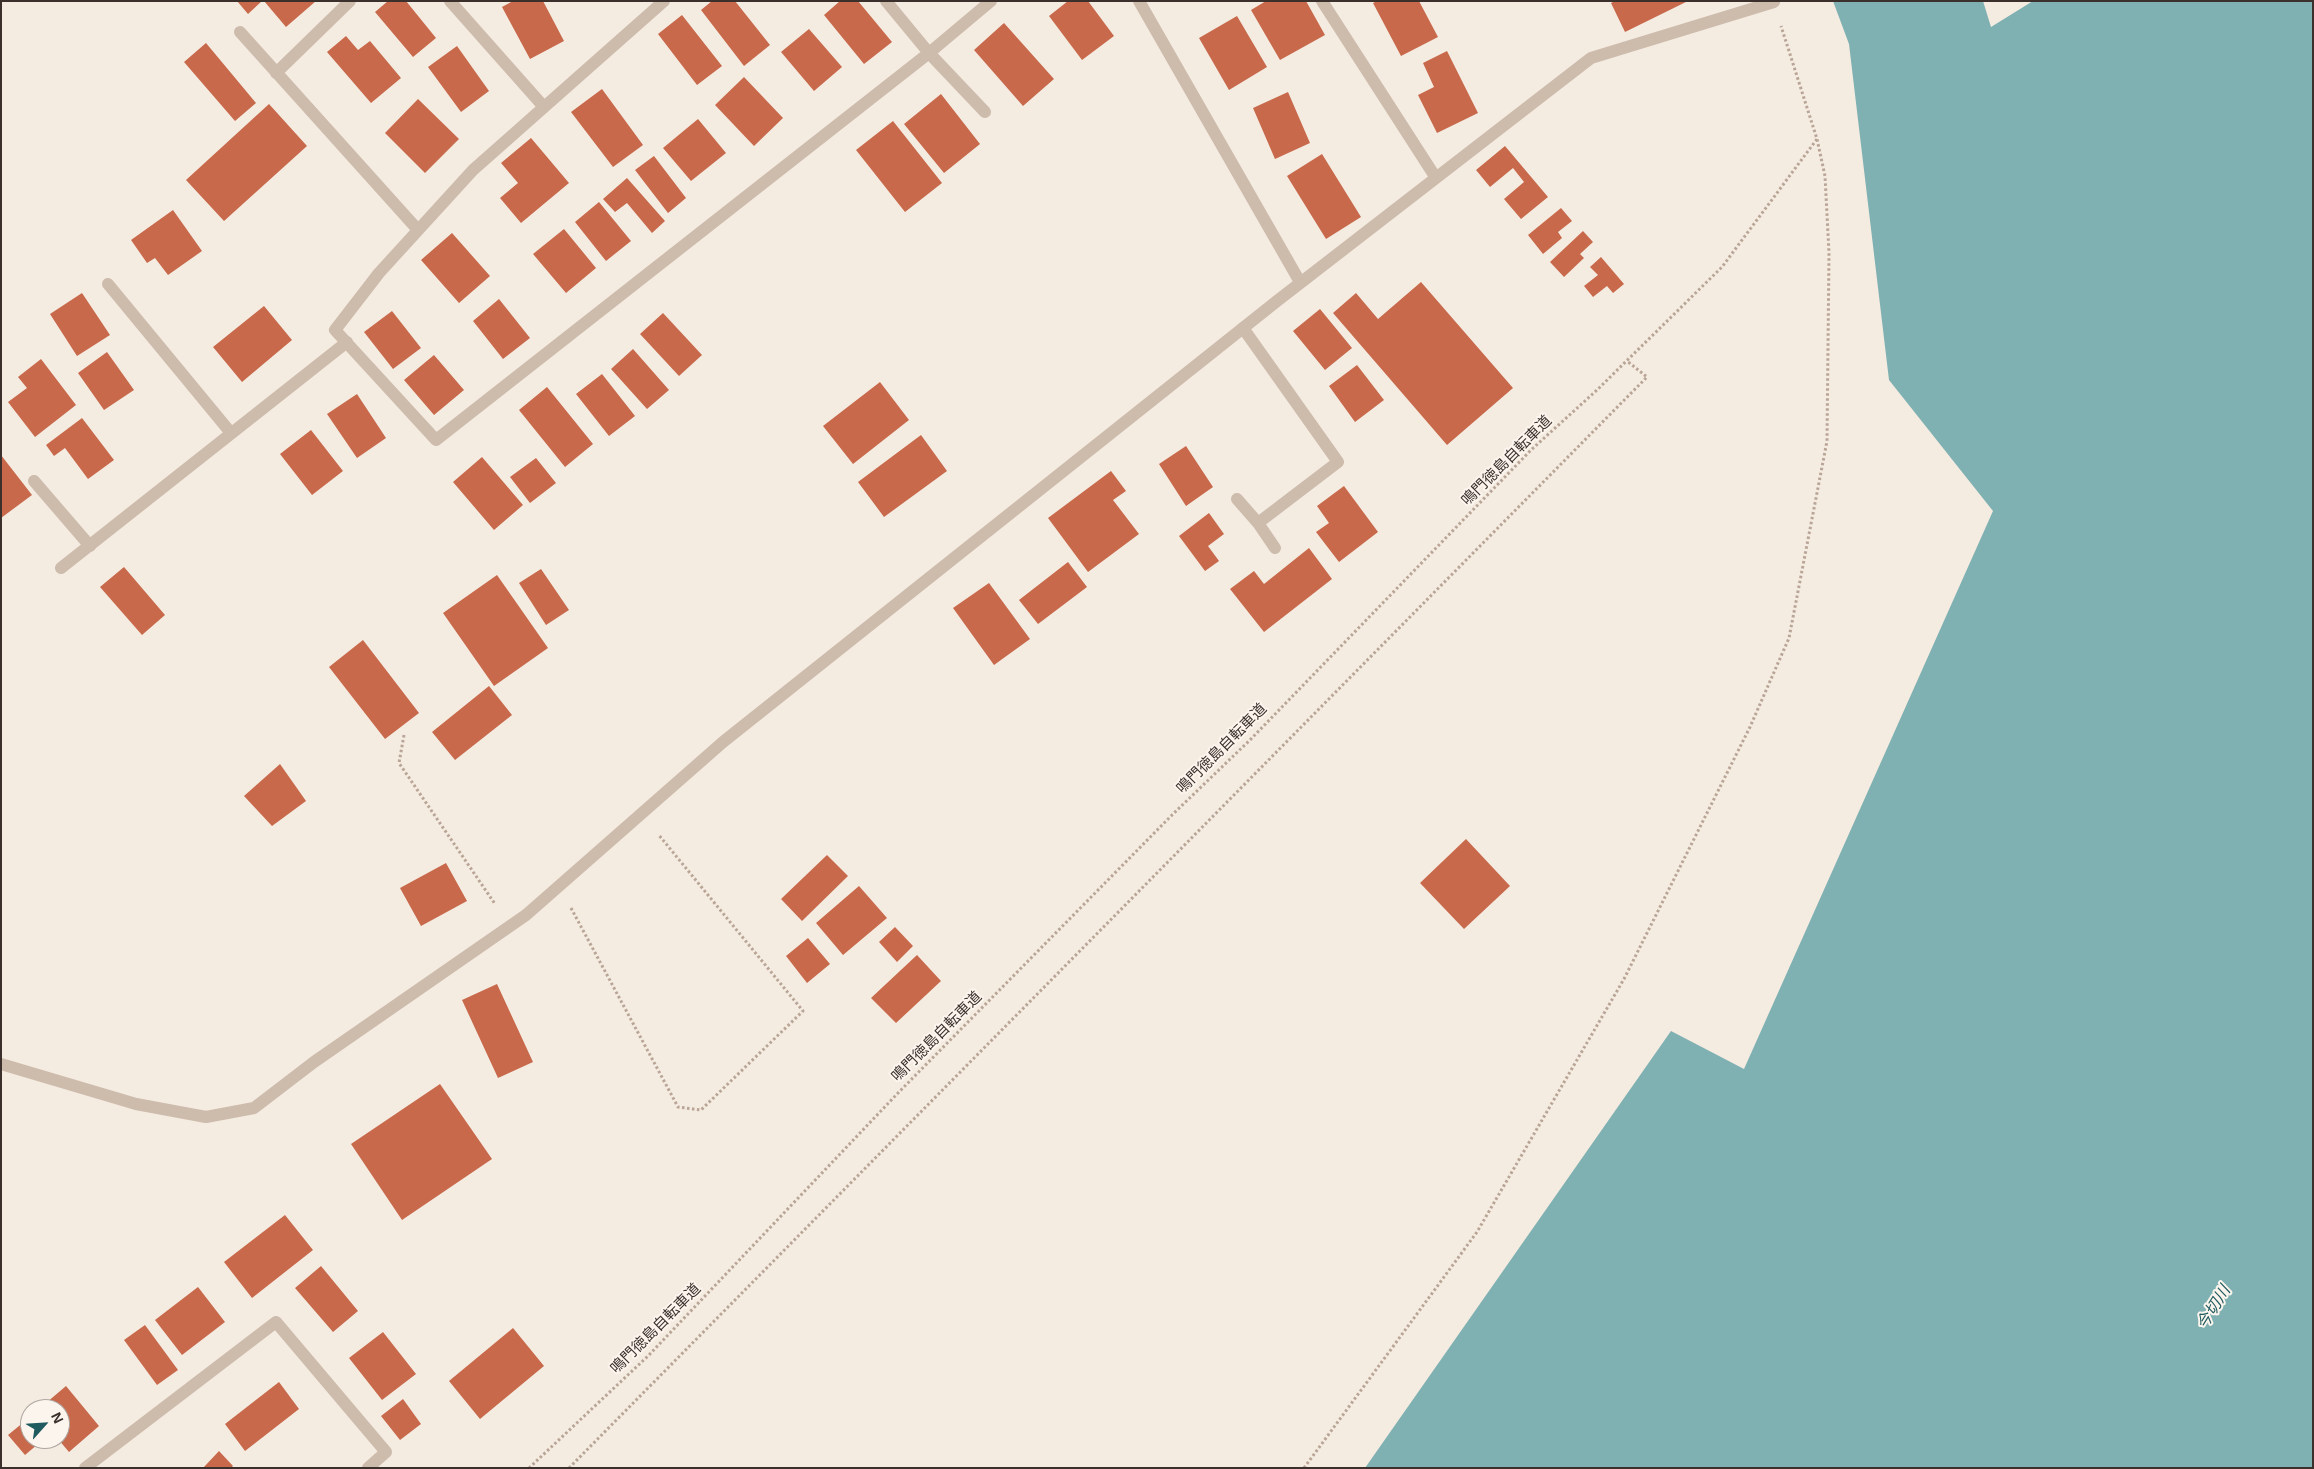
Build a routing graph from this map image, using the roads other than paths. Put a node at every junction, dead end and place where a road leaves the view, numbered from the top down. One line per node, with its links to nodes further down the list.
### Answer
1 (350, 1): 11 (street)
2 (450, 1): 12 (street)
3 (886, 1): 10 (street)
4 (991, 1): 10 (street)
5 (1139, 1): 16 (street)
6 (1322, 1): 14 (street)
7 (661, 2): 12 (street)
8 (1774, 2): 14 (street)
9 (240, 32): 11 (street)
10 (929, 53): 13 (street); 19 (street)
11 (276, 73): 15 (street)
12 (544, 107): 15 (street)
13 (986, 112)
14 (1436, 178): 16 (street)
15 (418, 230): 19 (street)
16 (1300, 282): 18 (street)
17 (108, 284): 20 (street)
18 (1243, 328): 23 (street); 27 (street)
19 (347, 342): 20 (street)
20 (231, 434): 24 (street)
21 (34, 481): 24 (street)
22 (1237, 499): 23 (street)
23 (1258, 523): 25 (street)
24 (90, 546): 26 (street)
25 (1275, 548)
26 (61, 568)
27 (1, 1064)
28 (85, 1468): 29 (street)
29 (368, 1468)

